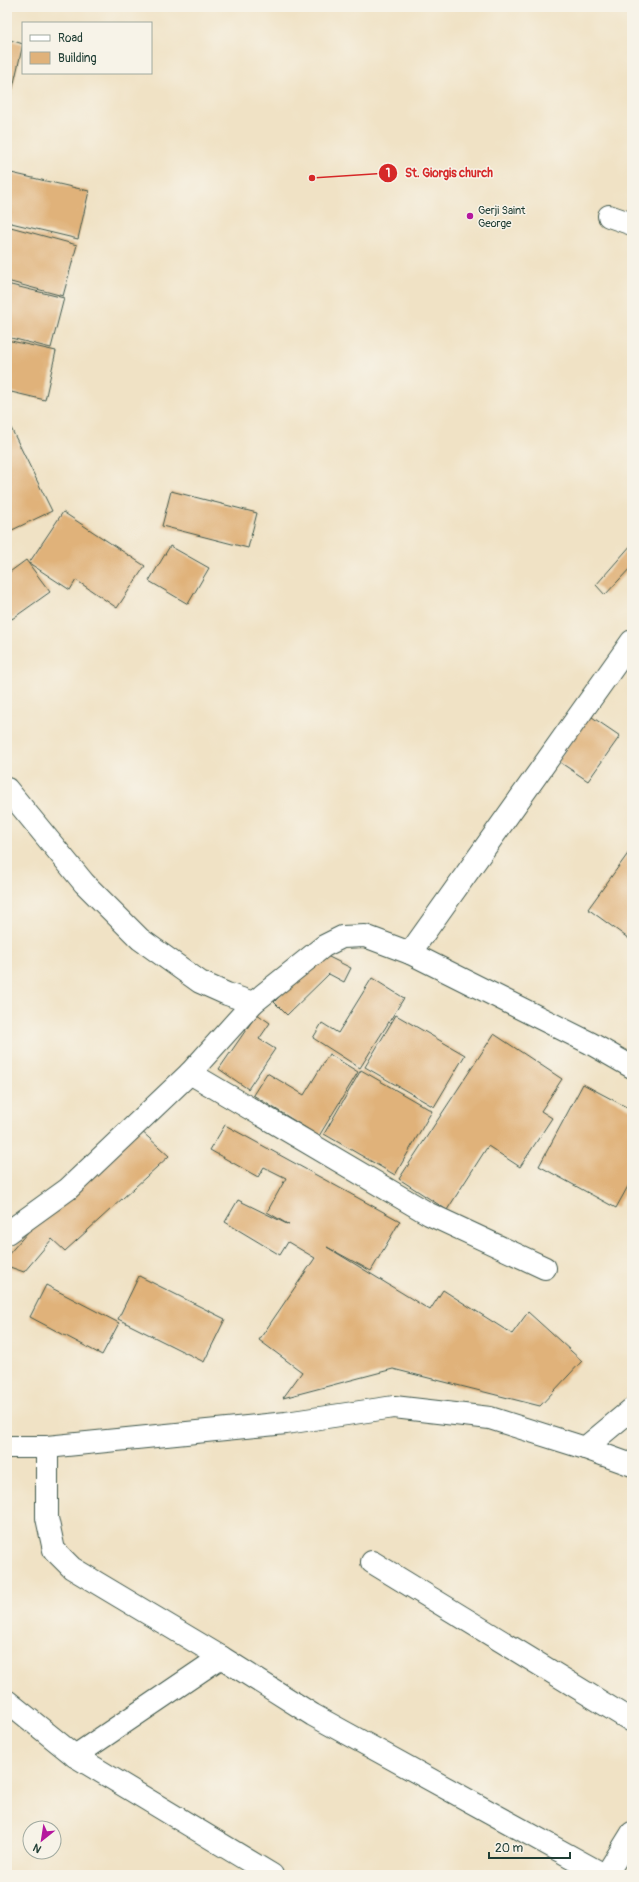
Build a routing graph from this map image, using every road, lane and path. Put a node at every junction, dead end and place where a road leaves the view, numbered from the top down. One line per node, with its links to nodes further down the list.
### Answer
1 (609, 216): 2 (street)
2 (632, 224)
3 (632, 641): 5 (street)
4 (7, 789): 6 (street)
5 (410, 953): 6 (street); 7 (street)
6 (253, 1003): 8 (street)
7 (632, 1067)
8 (190, 1073): 9 (street); 10 (street)
9 (7, 1234)
10 (545, 1268)
11 (632, 1409): 14 (street)
12 (7, 1447): 13 (street)
13 (47, 1448): 14 (street); 17 (street)
14 (585, 1448): 15 (street)
15 (632, 1465)
16 (372, 1562): 19 (street)
17 (221, 1657): 20 (street); 23 (street)
18 (7, 1701): 20 (street)
19 (632, 1721)
20 (75, 1756): 22 (street)
21 (632, 1833): 23 (street)
22 (272, 1875)
23 (605, 1875)

